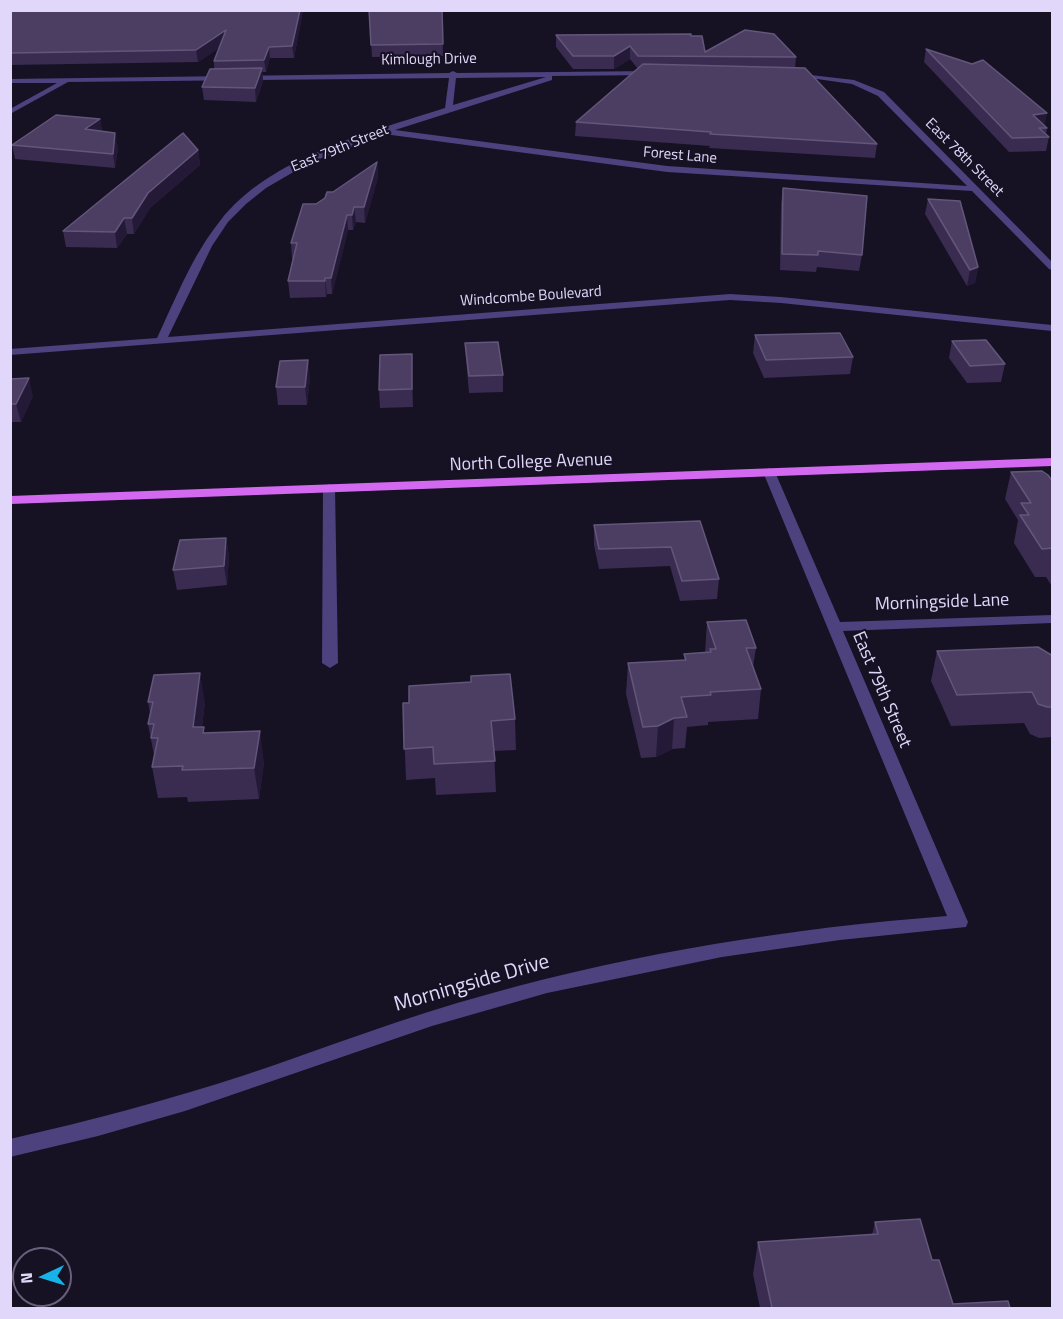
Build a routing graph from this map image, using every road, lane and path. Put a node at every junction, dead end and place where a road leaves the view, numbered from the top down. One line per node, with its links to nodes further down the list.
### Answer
1 (453, 73): 2 (street, Kimlough Drive); 5 (street, Kimlough Drive); 7 (street)
2 (566, 73): 3 (street, Kimlough Drive); 7 (street, East 79th Street)
3 (664, 73)
4 (779, 75): 10 (street, East 78th Street)
5 (66, 80): 6 (street, Kimlough Drive); 8 (street)
6 (10, 81)
7 (449, 109): 9 (street, East 79th Street)
8 (10, 112)
9 (383, 131): 10 (street, Forest Lane); 13 (street, East 79th Street)
10 (975, 189): 11 (street, East 78th Street)
11 (1053, 267)
12 (1053, 328): 13 (street, Windcombe Boulevard)
13 (161, 340): 14 (street, Windcombe Boulevard)
14 (10, 352)
15 (1053, 462): 16 (main road, North College Avenue)
16 (769, 472): 17 (main road, North College Avenue); 20 (street, East 79th Street)
17 (328, 488): 18 (main road, North College Avenue); 21 (street)
18 (10, 500)
19 (1053, 619): 20 (street, Morningside Lane)
20 (833, 627): 22 (street, East 79th Street)
21 (330, 663)
22 (959, 922): 23 (street, Morningside Drive)
23 (10, 1148)

